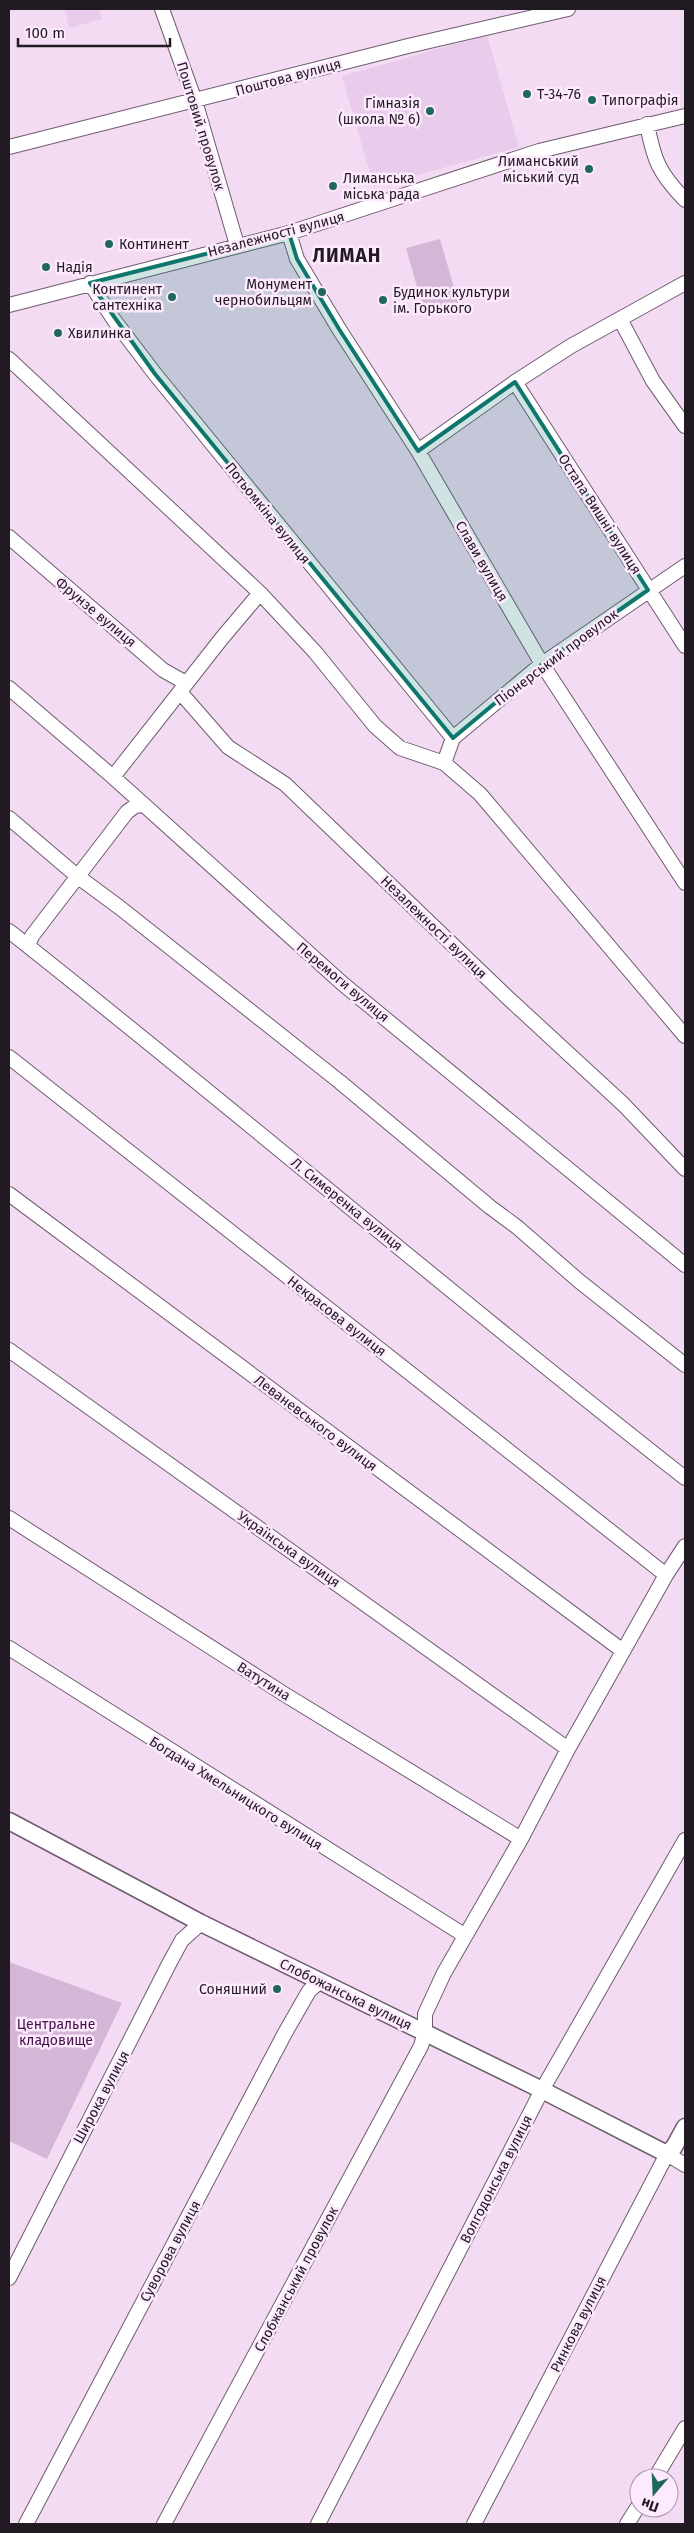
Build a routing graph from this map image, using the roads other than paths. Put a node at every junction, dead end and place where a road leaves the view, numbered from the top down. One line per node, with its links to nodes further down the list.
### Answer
1 (162, 9): 3 (street, Поштовий провулок)
2 (568, 9): 3 (street, Поштова вулиця)
3 (195, 101): 6 (street, Поштова вулиця); 9 (street, Поштовий провулок)
4 (685, 116): 5 (street, Незалежності вулиця)
5 (647, 124): 7 (street); 8 (street, Незалежності вулиця)
6 (9, 147)
7 (685, 200)
8 (289, 233): 9 (street, Незалежності вулиця); 17 (street, Слави вулиця)
9 (237, 245): 10 (street, Незалежності вулиця)
10 (90, 283): 12 (street, Незалежності вулиця); 26 (street, Потьомкіна вулиця)
11 (685, 283): 13 (street)
12 (9, 305)
13 (620, 319): 15 (street); 16 (street)
14 (9, 359): 21 (street)
15 (515, 382): 17 (street); 20 (street, Остапа Вишні вулиця)
16 (685, 426)
17 (418, 451): 23 (street, Слави вулиця)
18 (9, 537): 25 (street, Фрунзе вулиця)
19 (685, 566): 20 (street, Піонерський провулок)
20 (648, 590): 22 (street, Остапа Вишні вулиця); 23 (street, Піонерський провулок)
21 (260, 593): 25 (street); 27 (street)
22 (685, 646)
23 (542, 664): 26 (street, Піонерський провулок); 32 (street, Слави вулиця)
24 (9, 688): 28 (street, Перемоги вулиця)
25 (183, 688): 28 (street); 38 (street, Незалежності вулиця)
26 (453, 738): 27 (street)
27 (444, 763): 35 (street)
28 (113, 777): 29 (street, Перемоги вулиця)
29 (142, 805): 31 (street); 40 (street, Перемоги вулиця)
30 (9, 818): 31 (street)
31 (77, 876): 34 (street); 42 (street)
32 (685, 883)
33 (9, 931): 34 (street, Л. Симеренка вулиця)
34 (28, 946): 43 (street, Л. Симеренка вулиця)
35 (680, 1021): 36 (street)
36 (685, 1036)
37 (9, 1057): 46 (street, Некрасова вулиця)
38 (685, 1169)
39 (9, 1194): 48 (street, Леваневського вулиця)
40 (685, 1265)
41 (9, 1350): 49 (street, Українська вулиця)
42 (685, 1365)
43 (685, 1478)
44 (9, 1518): 51 (street, Ватутина)
45 (685, 1546): 46 (street, Слобжанський провулок)
46 (666, 1575): 48 (street, Слобжанський провулок)
47 (9, 1648): 54 (street, Богдана Хмельницкого вулиця)
48 (623, 1651): 49 (street, Слобжанський провулок)
49 (568, 1749): 51 (street, Слобжанський провулок)
50 (9, 1820): 53 (main road, Слобожанська вулиця)
51 (521, 1839): 54 (street, Слобжанський провулок)
52 (685, 1840): 57 (street, Волгодонська вулиця)
53 (201, 1923): 55 (main road, Слобожанська вулиця); 61 (street, Широка вулиця)
54 (464, 1935): 56 (street, Слобжанський провулок)
55 (319, 1982): 56 (main road, Слобожанська вулиця); 64 (street, Суворова вулиця)
56 (425, 2032): 57 (main road, Слобожанська вулиця); 65 (street, Слобжанський провулок)
57 (542, 2090): 59 (main road, Слобожанська вулиця); 66 (street, Волгодонська вулиця)
58 (685, 2127): 59 (main road, Ринкова вулиця)
59 (667, 2154): 60 (street, Слобожанська вулиця); 67 (street, Ринкова вулиця)
60 (685, 2165)
61 (9, 2278)
62 (685, 2428): 63 (street)
63 (661, 2468)
64 (26, 2524)
65 (164, 2524)
66 (318, 2524)
67 (474, 2524)

